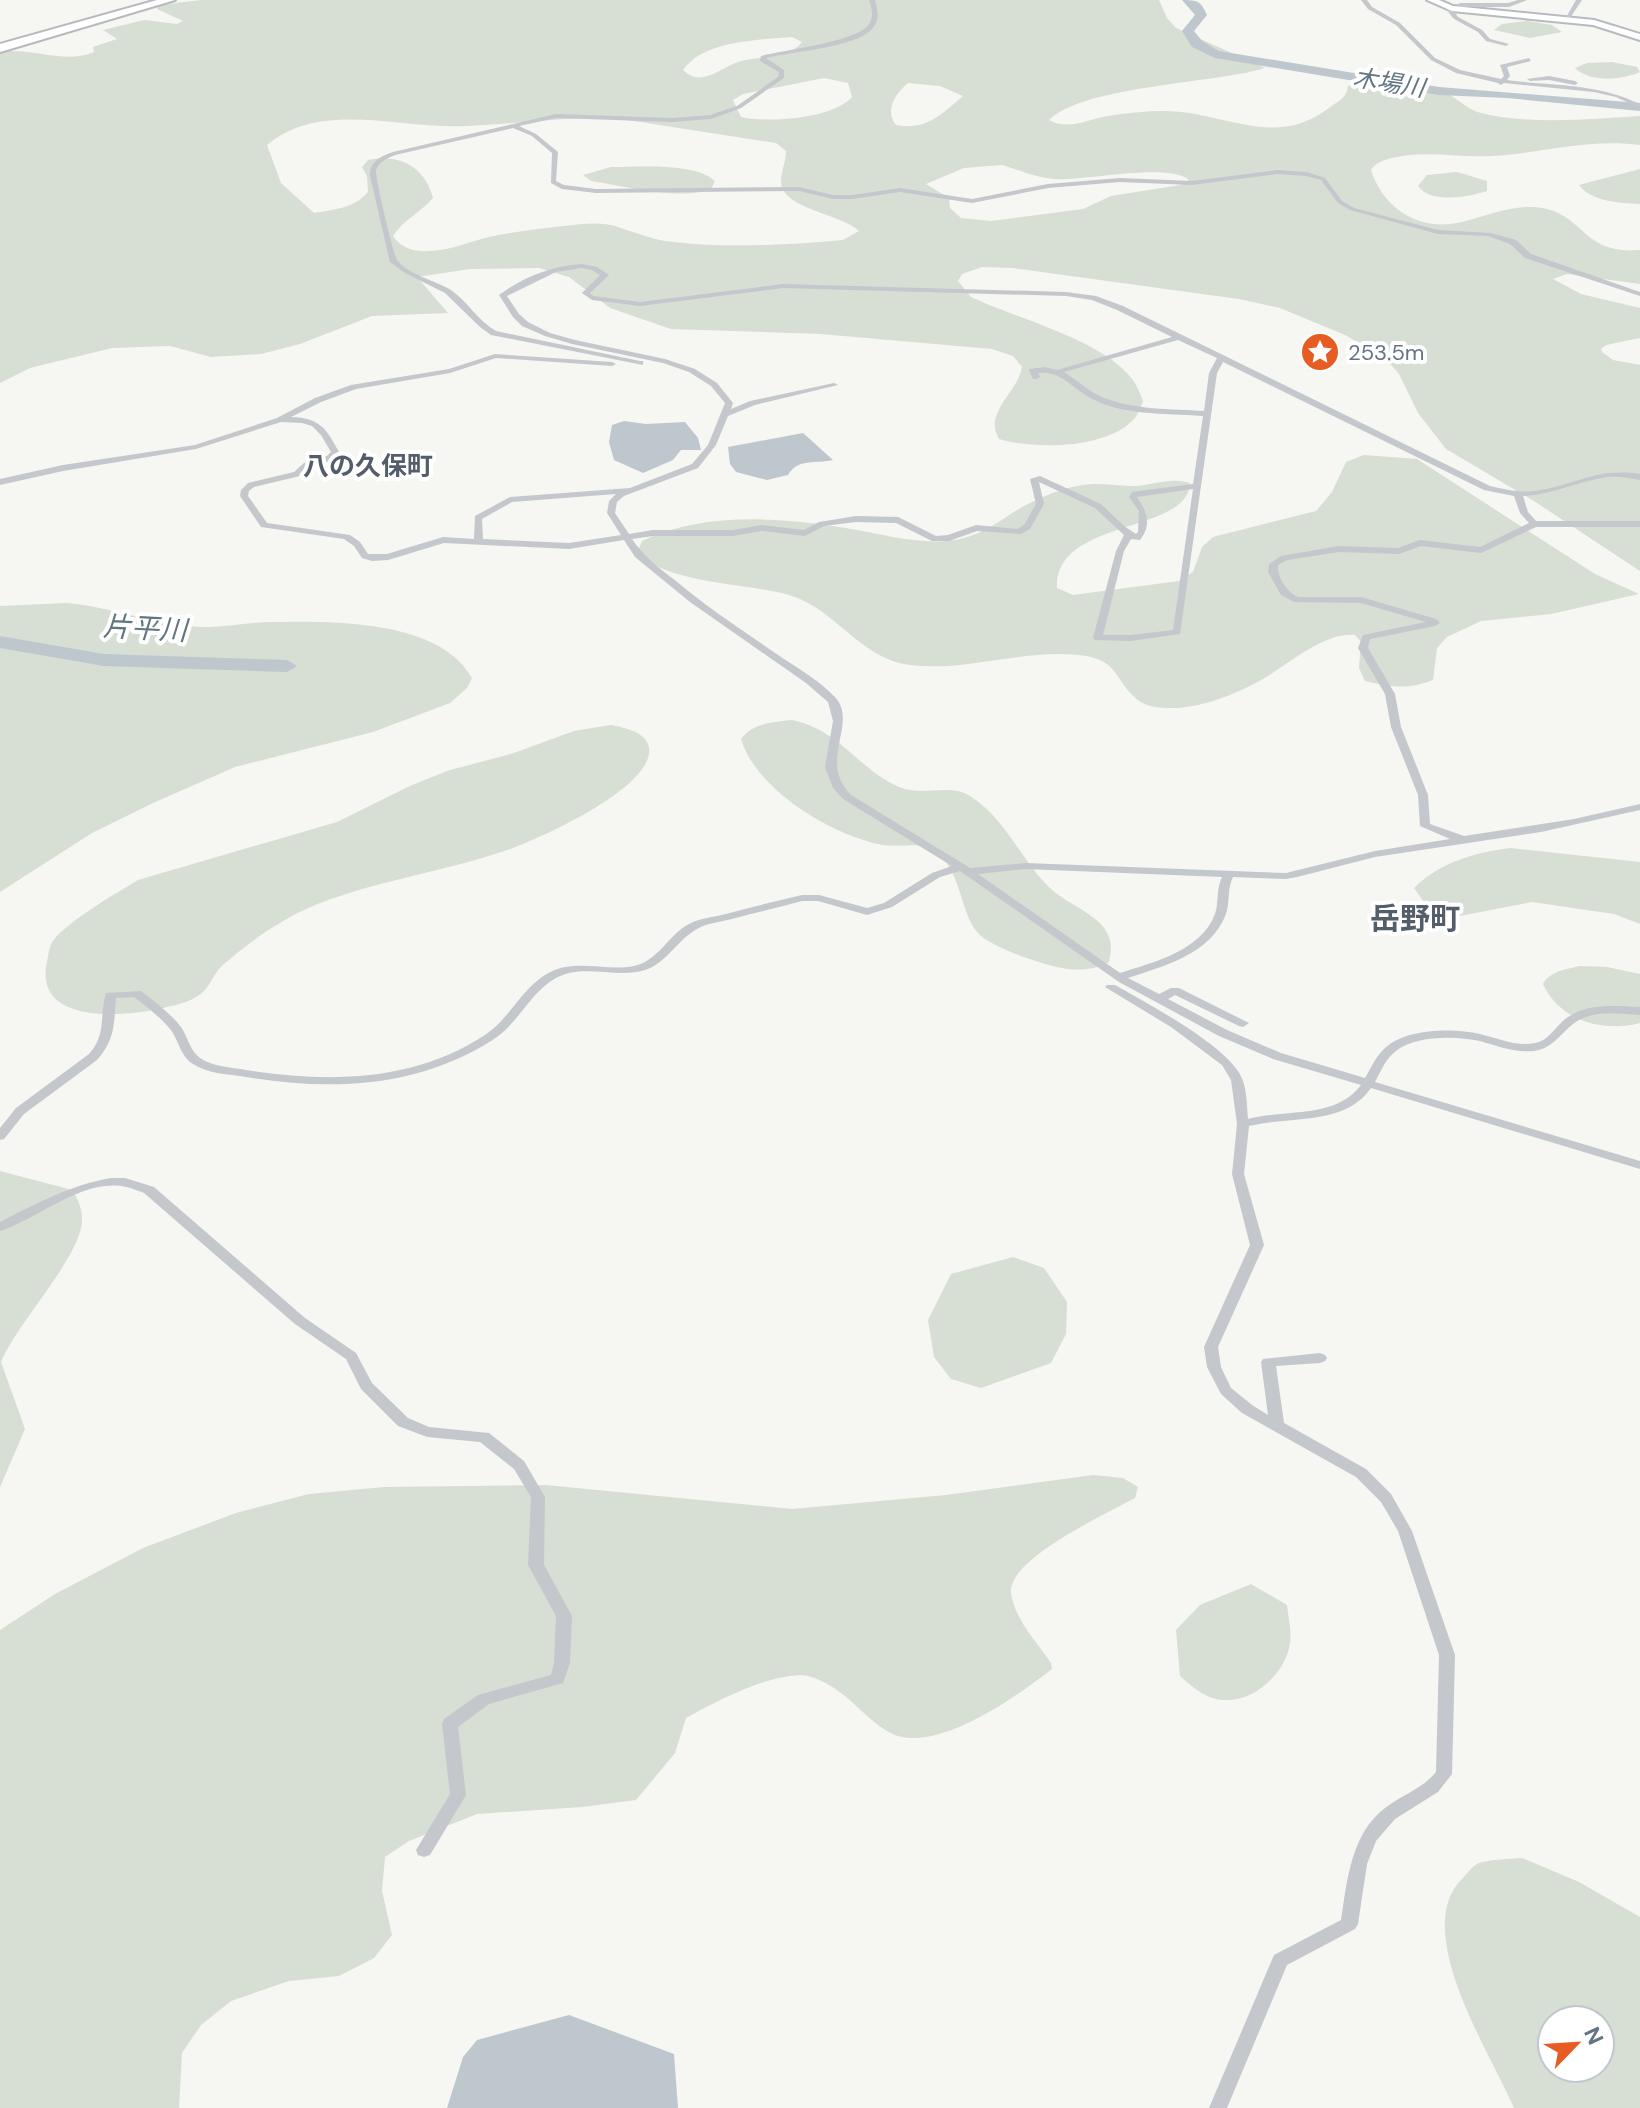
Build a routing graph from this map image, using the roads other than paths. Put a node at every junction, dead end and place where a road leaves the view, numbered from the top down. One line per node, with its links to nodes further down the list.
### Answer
1 (154, 0): 13 (highway)
2 (169, 0): 13 (highway)
3 (872, 0): 19 (street)
4 (1364, 0): 16 (street)
5 (1431, 0): 9 (street)
6 (1469, 0): 9 (street)
7 (1524, 0): 9 (street)
8 (1579, 0): 10 (street)
9 (1453, 7): 10 (street); 12 (street)
10 (1566, 20): 11 (street)
11 (1640, 37)
12 (1506, 44)
13 (0, 46)
14 (1529, 60): 15 (street)
15 (1507, 76): 16 (street); 17 (street)
16 (1501, 83): 18 (street)
17 (1594, 87)
18 (1638, 104)
19 (515, 127): 20 (street); 23 (street)
20 (1640, 294)
21 (1179, 337): 22 (street); 24 (street); 25 (street)
22 (1221, 358): 29 (street); 35 (street)
23 (651, 365): 25 (street); 30 (street)
24 (1057, 372): 26 (street); 29 (street)
25 (706, 377): 28 (street)
26 (1036, 377)
27 (834, 385): 28 (street)
28 (725, 414): 34 (street)
29 (1207, 414): 33 (street)
30 (280, 420): 32 (street); 40 (street)
31 (1640, 477): 35 (street)
32 (0, 482)
33 (1198, 486): 39 (street); 39 (street)
34 (631, 490): 38 (street); 40 (street)
35 (1518, 494): 36 (street)
36 (1534, 524): 37 (street); 42 (street)
37 (1640, 524)
38 (627, 535): 39 (street); 40 (street); 43 (street)
39 (1128, 535)
40 (479, 543)
41 (1640, 807): 42 (street)
42 (1467, 841): 44 (street)
43 (964, 870): 44 (street); 45 (street); 51 (street)
44 (1229, 874): 45 (street)
45 (1121, 978): 46 (street); 50 (street)
46 (1159, 999): 48 (street); 49 (street)
47 (1640, 1011): 49 (street)
48 (1243, 1023)
49 (1368, 1084): 50 (street); 52 (street)
50 (1243, 1124): 55 (street)
51 (0, 1136)
52 (1640, 1165)
53 (0, 1227): 56 (street)
54 (1320, 1358): 55 (street)
55 (1277, 1426): 57 (street)
56 (424, 1850)
57 (1218, 2108)

